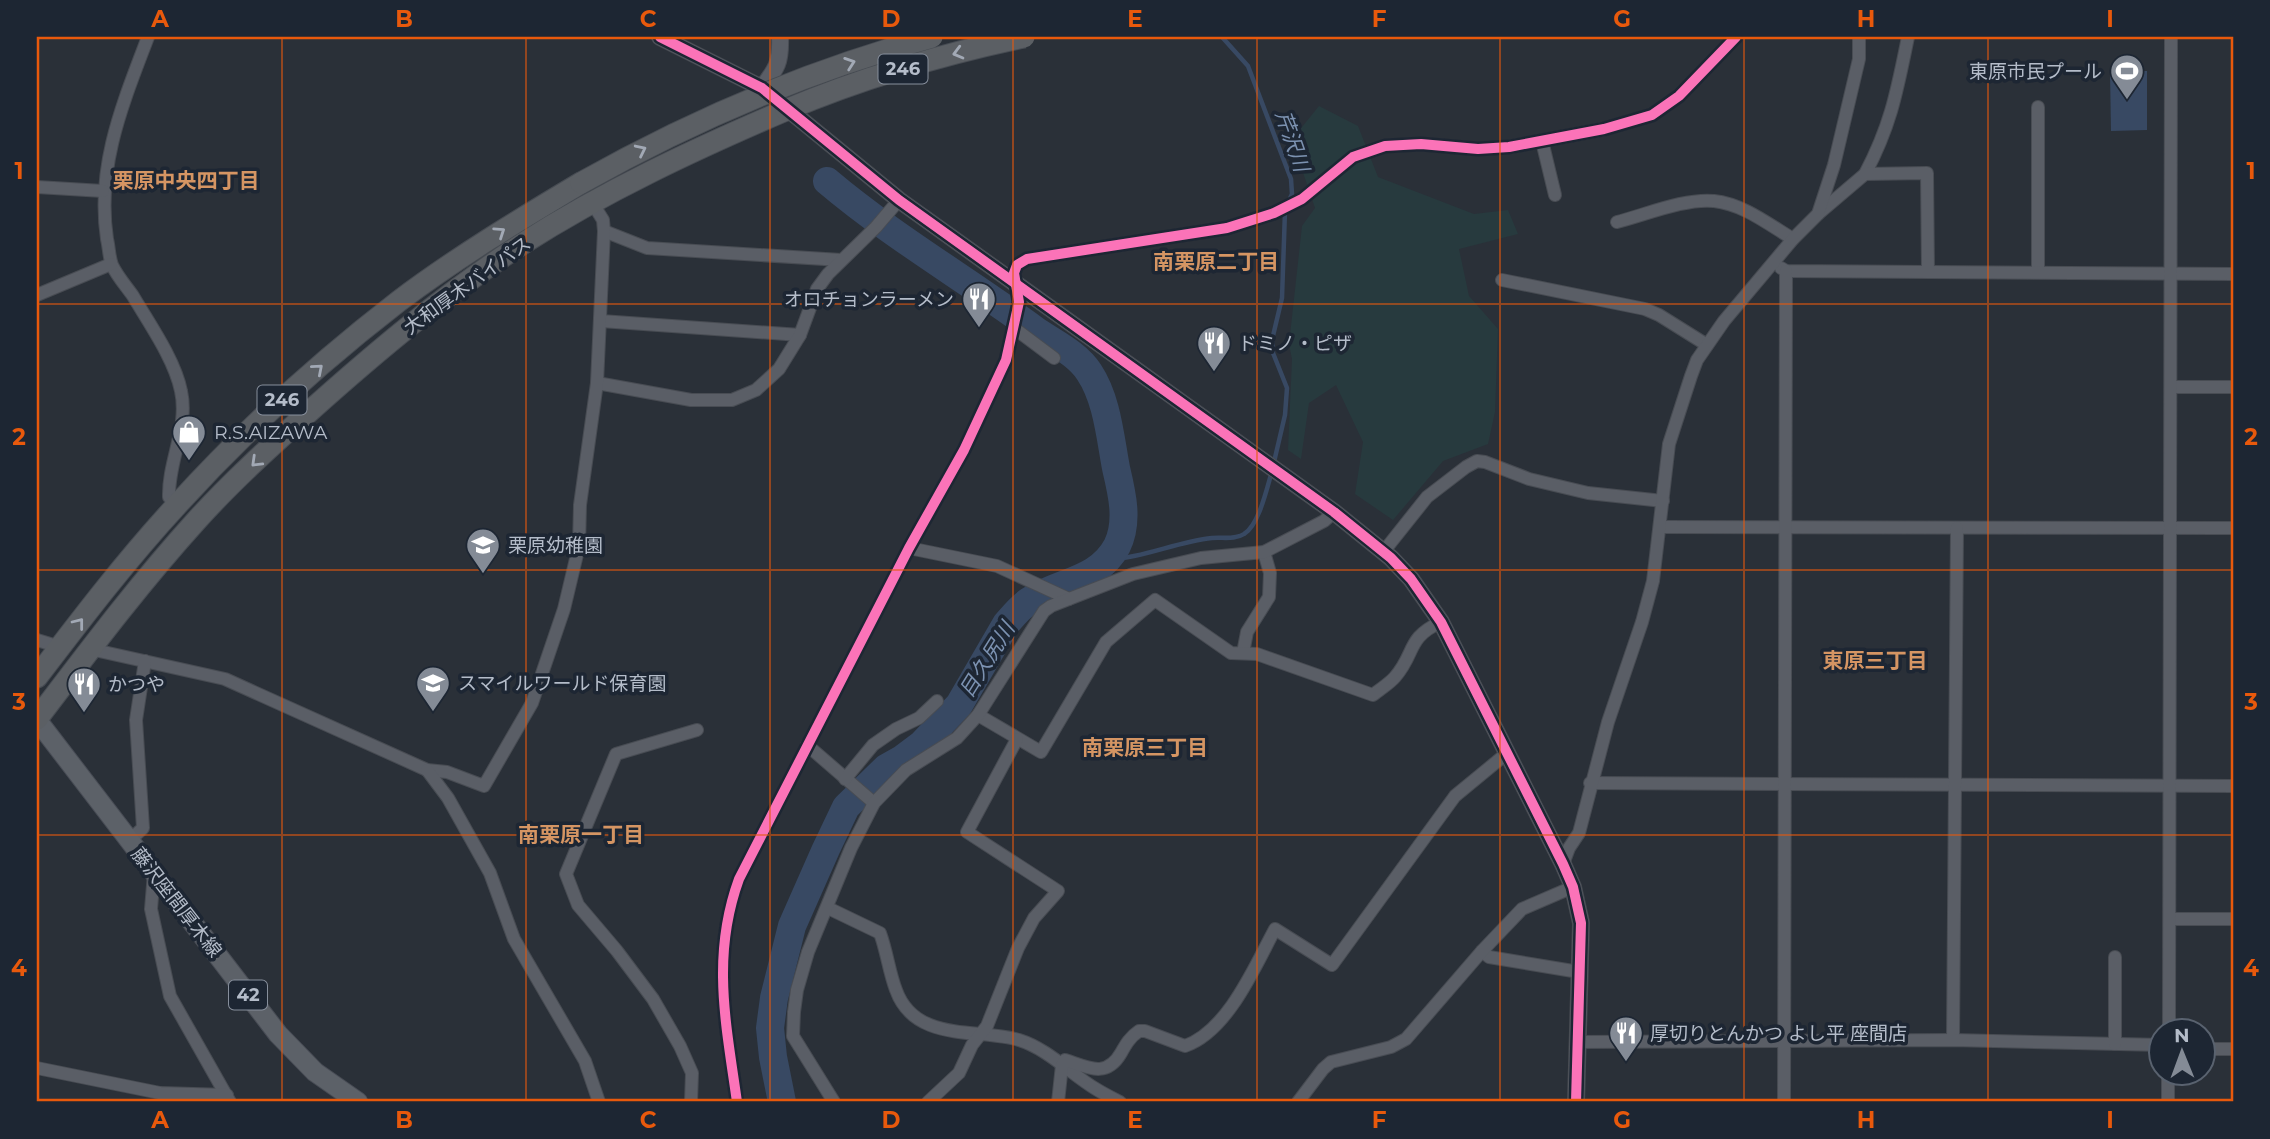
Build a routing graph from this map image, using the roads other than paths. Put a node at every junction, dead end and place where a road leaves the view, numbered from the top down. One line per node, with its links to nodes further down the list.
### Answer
1 (148, 37): 15 (street)
2 (780, 37): 10 (street)
3 (932, 37): 43 (highway, 大和厚木バイパス / 246, one-way to 3, bridge)
4 (1024, 37): 17 (highway, 大和厚木バイパス / 246, one-way to 17, bridge)
5 (1737, 37): 12 (street)
6 (1858, 37): 19 (street)
7 (1908, 37): 13 (street)
8 (2171, 37): 29 (street)
9 (666, 38): 10 (street)
10 (762, 88): 18 (street)
11 (2038, 107): 28 (street)
12 (1542, 141): 16 (street); 32 (street)
13 (1864, 174): 19 (street); 27 (street)
14 (37, 187): 15 (street)
15 (103, 191): 25 (street)
16 (1555, 195)
17 (597, 201): 21 (street); 57 (highway, 大和厚木バイパス / 246, one-way to 57)
18 (895, 205): 23 (street); 32 (street)
19 (1818, 214): 22 (street)
20 (1617, 222): 22 (street)
21 (604, 232): 23 (street); 34 (street)
22 (1793, 239): 24 (street)
23 (841, 260): 36 (street)
24 (1772, 263): 26 (street); 37 (street)
25 (111, 264): 33 (street); 43 (street)
26 (1786, 271): 27 (street); 46 (street)
27 (1928, 272): 28 (street)
28 (2038, 272): 29 (street)
29 (2172, 272): 30 (street); 40 (street)
30 (2233, 274)
31 (1503, 280): 37 (street)
32 (1016, 284): 35 (street); 44 (street)
33 (37, 295)
34 (601, 321): 36 (street); 39 (street)
35 (1014, 326): 38 (street); 50 (street)
36 (800, 335): 39 (street)
37 (1707, 345): 42 (street)
38 (1054, 358)
39 (597, 383): 68 (street)
40 (2172, 387): 41 (street); 49 (street)
41 (2233, 387)
42 (1663, 501): 45 (street); 51 (street)
43 (177, 505): 56 (highway, 大和厚木バイパス / 246, one-way to 43)
44 (1334, 512): 51 (street); 52 (street)
45 (1660, 527): 46 (street); 70 (street)
46 (1787, 528): 47 (street); 72 (street)
47 (1957, 528): 49 (street); 71 (street)
48 (2233, 528): 49 (street)
49 (2171, 529): 73 (street)
50 (909, 548): 53 (street); 66 (street)
51 (1384, 551): 54 (street)
52 (1264, 552): 53 (street); 58 (street)
53 (1065, 597): 62 (street)
54 (1441, 622): 58 (street); 67 (street)
55 (37, 640): 56 (street)
56 (60, 647): 60 (highway, 大和厚木バイパス / 246)
57 (90, 649): 59 (street); 63 (highway, 大和厚木バイパス / 246)
58 (1243, 653): 65 (street)
59 (145, 661): 68 (street); 76 (street)
60 (37, 677)
61 (937, 701): 69 (street)
62 (978, 715): 65 (street); 75 (street)
63 (37, 720): 76 (main road, 藤沢座間厚木線 / 42)
64 (696, 730): 98 (street)
65 (1017, 739): 87 (street)
66 (807, 745): 69 (street); 99 (street)
67 (1506, 754): 77 (street); 93 (street)
68 (427, 770): 97 (street)
69 (846, 779): 75 (street)
70 (1590, 783): 72 (street); 77 (street)
71 (1954, 784): 72 (street); 73 (street); 88 (street)
72 (1785, 785): 89 (street)
73 (2169, 786): 74 (street); 81 (street)
74 (2233, 786)
75 (872, 802): 80 (street)
76 (129, 841): 78 (main road, 藤沢座間厚木線 / 42)
77 (1563, 863): 79 (street)
78 (154, 873): 95 (street); 96 (main road, 藤沢座間厚木線 / 42)
79 (1573, 887): 83 (street); 85 (street)
80 (828, 908): 87 (street); 100 (street)
81 (2170, 919): 82 (street); 86 (street)
82 (2233, 919)
83 (1482, 951): 85 (street); 104 (street)
84 (2115, 957): 91 (street)
85 (1579, 972): 90 (street)
86 (2169, 1016)
87 (980, 1036): 93 (street); 101 (street)
88 (1953, 1040): 89 (street); 91 (street)
89 (1784, 1041): 90 (street); 106 (street)
90 (1577, 1042): 105 (street)
91 (2115, 1044): 92 (street)
92 (2148, 1045)
93 (1062, 1065): 102 (street); 103 (street)
94 (37, 1068): 95 (street)
95 (229, 1099)
96 (358, 1102)
97 (598, 1102)
98 (691, 1102)
99 (737, 1102)
100 (834, 1102)
101 (928, 1102)
102 (1058, 1102)
103 (1120, 1102)
104 (1298, 1102)
105 (1576, 1102)
106 (1784, 1102)

